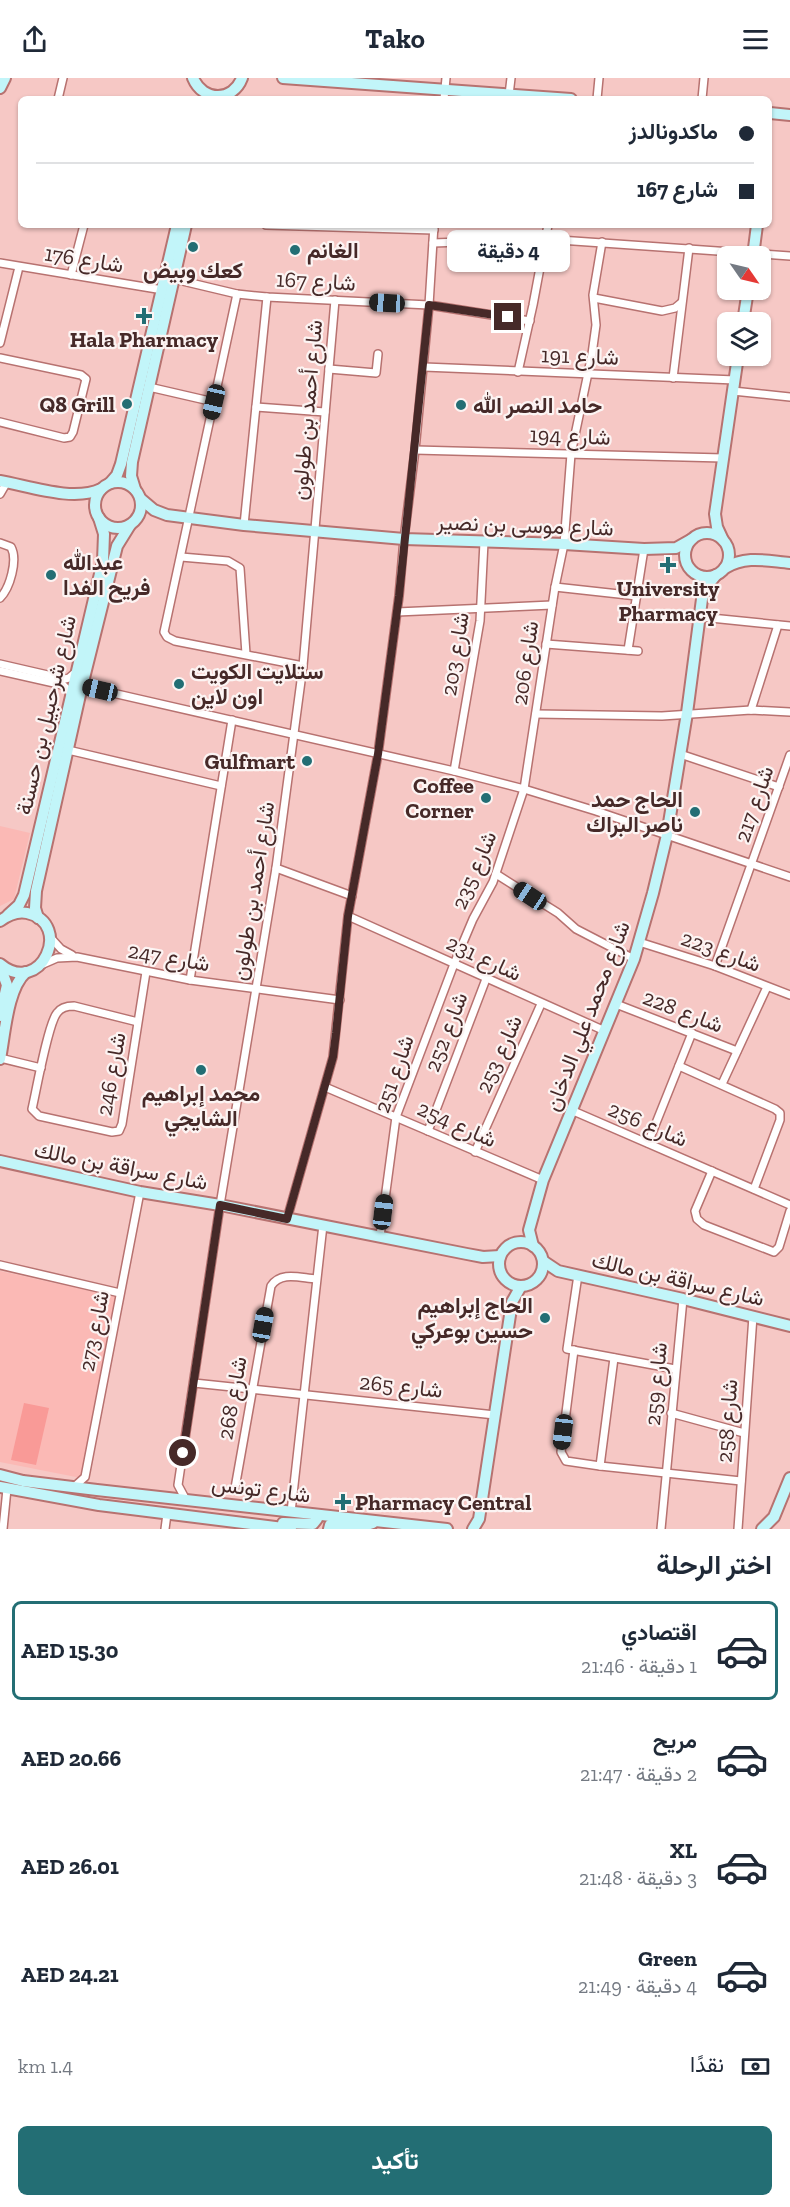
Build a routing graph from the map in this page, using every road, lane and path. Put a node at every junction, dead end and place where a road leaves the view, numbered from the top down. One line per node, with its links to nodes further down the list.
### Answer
1 (5, 78): 11 (street)
2 (63, 78): 14 (street)
3 (251, 78): 9 (street)
4 (283, 78): 12 (street)
5 (446, 78): 12 (street)
6 (511, 78): 13 (street)
7 (599, 78): 18 (street)
8 (704, 78): 19 (street)
9 (241, 81): 16 (street)
10 (195, 83): 15 (street)
11 (0, 88)
12 (444, 94): 13 (street)
13 (509, 94): 17 (street)
14 (59, 96)
15 (213, 96)
16 (225, 96)
17 (531, 96)
18 (597, 96)
19 (702, 96)
20 (772, 114): 21 (street)
21 (790, 115)
22 (83, 228): 38 (street)
23 (176, 228): 40 (street)
24 (185, 228): 39 (street)
25 (434, 228): 30 (street)
26 (547, 228): 28 (street)
27 (757, 228): 31 (street)
28 (545, 240): 29 (street); 30 (street); 47 (street)
29 (602, 242): 32 (street); 43 (street, شارع 206)
30 (433, 243): 46 (street)
31 (754, 246)
32 (689, 248): 33 (street); 45 (street)
33 (717, 251)
34 (771, 255): 35 (street)
35 (790, 256)
36 (0, 263): 37 (street, شارع 176)
37 (19, 267): 38 (street, شارع 176); 48 (street)
38 (71, 275): 40 (street, شارع 176)
39 (174, 279): 41 (street, شارع 167); 58 (street)
40 (163, 290): 68 (street)
41 (237, 294): 42 (street, شارع 167); 60 (street)
42 (267, 297): 44 (street, شارع 167); 61 (street)
43 (594, 298): 45 (street); 55 (street, شارع 206)
44 (335, 300): 46 (street, شارع 167); 53 (street, شارع أحمد بن طولون)
45 (681, 303): 56 (street)
46 (429, 305): 47 (street, شارع 167); 52 (street)
47 (530, 321): 54 (street)
48 (0, 343)
49 (378, 354): 53 (street)
50 (0, 358): 63 (street)
51 (737, 366): 57 (street)
52 (424, 367): 54 (street, شارع 191); 64 (street)
53 (329, 369): 62 (street, شارع أحمد بن طولون)
54 (518, 372): 55 (street, شارع 191)
55 (588, 373): 56 (street, شارع 191); 65 (street, شارع 206)
56 (673, 378): 57 (street, شارع 191)
57 (734, 385): 59 (street, شارع 191); 66 (street)
58 (149, 387): 60 (street); 70 (street)
59 (790, 397)
60 (214, 402): 75 (street)
61 (256, 407): 62 (street); 77 (street)
62 (325, 412): 78 (street, شارع أحمد بن طولون)
63 (0, 422)
64 (415, 450): 65 (street, شارع 194); 80 (street)
65 (571, 454): 66 (street, شارع 194); 84 (street, شارع 206)
66 (723, 458): 72 (street)
67 (4, 481): 69 (street); 71 (street)
68 (105, 486): 70 (street); 71 (street); 74 (street)
69 (0, 494)
70 (138, 494): 73 (street, شارع موسى بن نصير); 76 (street)
71 (75, 495): 74 (street)
72 (715, 514): 79 (street); 83 (street)
73 (167, 515): 75 (street, شارع موسى بن نصير); 76 (street, شارع موسى بن نصير)
74 (98, 517): 76 (street); 110 (street, شارع شرحبيل بن حسنة)
75 (189, 518): 77 (street, شارع موسى بن نصير); 87 (street)
76 (132, 524): 111 (street, شارع شرحبيل بن حسنة)
77 (243, 525): 78 (street, شارع موسى بن نصير)
78 (315, 531): 80 (street, شارع موسى بن نصير); 108 (street, شارع أحمد بن طولون)
79 (695, 537): 83 (street); 86 (street, شارع موسى بن نصير); 91 (street)
80 (404, 539): 81 (street, شارع موسى بن نصير); 99 (street)
81 (484, 542): 84 (street, شارع موسى بن نصير); 98 (street, شارع 203)
82 (0, 543): 95 (street)
83 (725, 543): 88 (street); 90 (street)
84 (564, 544): 85 (street, شارع موسى بن نصير); 93 (street, شارع 206)
85 (644, 549): 86 (street, شارع موسى بن نصير); 94 (street)
86 (667, 549): 91 (street)
87 (181, 557): 106 (street); 106 (street)
88 (748, 559): 89 (street); 90 (street)
89 (790, 563)
90 (726, 568): 92 (street)
91 (692, 571): 92 (street); 96 (street, شارع محمد علي الدخان)
92 (717, 575): 96 (street, شارع محمد علي الدخان)
93 (555, 587): 94 (street); 97 (street, شارع 206)
94 (637, 596): 104 (street)
95 (0, 598)
96 (702, 599): 100 (street, شارع محمد علي الدخان)
97 (552, 605): 98 (street); 103 (street, شارع 206)
98 (481, 608): 99 (street); 123 (street, شارع 203)
99 (397, 612): 120 (street)
100 (701, 617): 101 (street); 116 (street, شارع محمد علي الدخان)
101 (778, 625): 102 (street); 113 (street)
102 (790, 626)
103 (546, 644): 104 (street); 115 (street, شارع 206)
104 (628, 650): 105 (street)
105 (639, 651)
106 (246, 654): 108 (street)
107 (0, 664): 110 (street)
108 (303, 666): 118 (street, شارع أحمد بن طولون)
109 (0, 671): 112 (street)
110 (76, 672): 112 (street, شارع شرحبيل بن حسنة)
111 (82, 686): 117 (street); 119 (street, شارع شرحبيل بن حسنة)
112 (71, 696): 135 (street, شارع شرحبيل بن حسنة)
113 (751, 710): 114 (street); 116 (street)
114 (790, 712)
115 (536, 714): 116 (street); 126 (street, شارع 206)
116 (687, 714): 121 (street, شارع محمد علي الدخان)
117 (232, 720): 118 (street); 124 (street)
118 (293, 735): 120 (street); 129 (street, شارع أحمد بن طولون)
119 (68, 750): 124 (street); 134 (street, شارع شرحبيل بن حسنة)
120 (378, 754): 123 (street); 132 (street)
121 (680, 754): 125 (street); 127 (street, شارع محمد علي الدخان)
122 (790, 755): 125 (street, شارع 217)
123 (454, 771): 126 (street)
124 (221, 786): 147 (street)
125 (779, 787): 128 (street, شارع 217)
126 (524, 789): 127 (street); 130 (street, شارع 235)
127 (667, 835): 128 (street); 137 (street, شارع محمد علي الدخان)
128 (752, 864): 131 (street); 143 (street, شارع 217)
129 (276, 868): 132 (street); 149 (street, شارع أحمد بن طولون)
130 (496, 874): 139 (street); 140 (street, شارع 235)
131 (790, 876)
132 (352, 896): 133 (street)
133 (348, 916): 140 (street, شارع 231); 151 (street)
134 (38, 918): 135 (street); 136 (street)
135 (3, 919)
136 (50, 936): 138 (street, شارع 247); 142 (street)
137 (639, 942): 139 (street, شارع محمد علي الدخان); 143 (street, شارع 223)
138 (77, 957): 142 (street, شارع 247); 145 (street, شارع 247)
139 (634, 959): 153 (street, شارع محمد علي الدخان)
140 (454, 964): 146 (street, شارع 231); 165 (street, شارع 251)
141 (0, 965): 144 (street); 154 (street)
142 (39, 966): 144 (street)
143 (715, 966): 148 (street, شارع 223)
144 (26, 972): 159 (street)
145 (146, 972): 147 (street, شارع 247); 155 (street, شارع 246)
146 (486, 979): 152 (street, شارع 231); 166 (street, شارع 252)
147 (190, 980): 149 (street, شارع 247)
148 (767, 987): 150 (street, شارع 223); 158 (street, شارع 228)
149 (256, 988): 151 (street, شارع 247); 174 (street, شارع أحمد بن طولون)
150 (790, 995)
151 (340, 1000): 163 (street)
152 (541, 1004): 156 (street, شارع 231); 168 (street, شارع 253)
153 (616, 1004): 156 (street, شارع محمد علي الدخان); 157 (street, شارع 228)
154 (0, 1016)
155 (138, 1022): 161 (street); 161 (street, شارع 246)
156 (605, 1031): 164 (street, شارع محمد علي الدخان)
157 (692, 1034): 158 (street, شارع 228); 160 (street)
158 (737, 1051): 162 (street, شارع 228)
159 (0, 1059): 161 (street)
160 (679, 1066): 162 (street); 167 (street)
161 (41, 1068)
162 (722, 1084): 172 (street)
163 (324, 1087): 165 (street, شارع 254); 177 (street)
164 (571, 1110): 167 (street, شارع 256); 171 (street, شارع محمد علي الدخان)
165 (396, 1117): 166 (street, شارع 254); 180 (street, شارع 251)
166 (428, 1131): 168 (street, شارع 254)
167 (648, 1143): 170 (street, شارع 256)
168 (475, 1152): 171 (street, شارع 254)
169 (0, 1161): 173 (street, شارع سراقة بن مالك)
170 (712, 1171): 172 (street, شارع 256); 176 (street)
171 (543, 1180): 179 (street, شارع محمد علي الدخان)
172 (753, 1189): 175 (street, شارع 256)
173 (140, 1192): 174 (street, شارع سراقة بن مالك); 194 (street, شارع 273)
174 (220, 1205): 177 (street, شارع سراقة بن مالك); 202 (street, شارع أحمد بن طولون)
175 (790, 1205)
176 (790, 1210)
177 (287, 1219): 178 (street, شارع سراقة بن مالك)
178 (323, 1225): 180 (street, شارع سراقة بن مالك); 191 (street)
179 (529, 1230): 181 (street, شارع محمد علي الدخان); 182 (street, شارع محمد علي الدخان)
180 (380, 1236): 184 (street, شارع سراقة بن مالك)
181 (518, 1242): 182 (street); 183 (street)
182 (533, 1246): 185 (street)
183 (500, 1256): 184 (street, شارع سراقة بن مالك); 187 (street)
184 (483, 1257): 187 (street, شارع سراقة بن مالك)
185 (543, 1261): 188 (street, شارع سراقة بن مالك); 190 (street)
186 (0, 1265): 194 (street)
187 (499, 1269): 192 (street)
188 (558, 1271): 189 (street, شارع سراقة بن مالك); 190 (street, شارع سراقة بن مالك)
189 (578, 1275): 195 (street, شارع سراقة بن مالك); 199 (street)
190 (539, 1276): 193 (street)
191 (316, 1279): 203 (street, شارع 268); 204 (street)
192 (508, 1282): 193 (street); 196 (street)
193 (520, 1286): 196 (street)
194 (120, 1293): 211 (street, شارع 273)
195 (682, 1299): 197 (street, شارع سراقة بن مالك); 201 (street, شارع 259)
196 (512, 1302): 206 (street)
197 (753, 1316): 198 (street, شارع سراقة بن مالك); 207 (street, شارع 258)
198 (790, 1326)
199 (571, 1350): 200 (street); 208 (street)
200 (614, 1358): 201 (street); 208 (street)
201 (675, 1369): 205 (street, شارع 259)
202 (194, 1383): 203 (street, شارع 265); 215 (street, شارع أحمد بن طولون)
203 (252, 1388): 204 (street, شارع 265); 218 (street, شارع 268)
204 (303, 1394): 206 (street, شارع 265); 222 (street)
205 (671, 1413): 207 (street); 209 (street, شارع 259)
206 (495, 1415): 226 (street)
207 (744, 1433): 214 (street, شارع 258)
208 (600, 1466): 209 (street)
209 (666, 1472): 214 (street); 234 (street, شارع 259)
210 (0, 1475): 213 (street, شارع تونس)
211 (85, 1477): 217 (street); 219 (street)
212 (790, 1478): 236 (street)
213 (23, 1481): 216 (street); 217 (street, شارع تونس)
214 (741, 1481): 235 (street, شارع 258)
215 (178, 1485): 220 (street); 221 (street)
216 (2, 1486): 223 (street, شارع تونس); 228 (street)
217 (73, 1487): 219 (street, شارع تونس)
218 (235, 1488)
219 (97, 1490): 220 (street, شارع تونس)
220 (165, 1497): 221 (street, شارع تونس)
221 (186, 1500): 222 (street, شارع تونس)
222 (291, 1512): 224 (street, شارع تونس)
223 (167, 1514): 227 (street, شارع تونس); 229 (street)
224 (315, 1515): 225 (street, شارع تونس); 227 (street)
225 (377, 1521): 231 (street); 232 (street, شارع تونس)
226 (481, 1524): 233 (street)
227 (266, 1526): 230 (street, شارع تونس)
228 (3, 1529)
229 (165, 1529)
230 (290, 1529)
231 (329, 1529)
232 (447, 1529)
233 (472, 1529)
234 (661, 1529)
235 (738, 1529)
236 (762, 1529)

